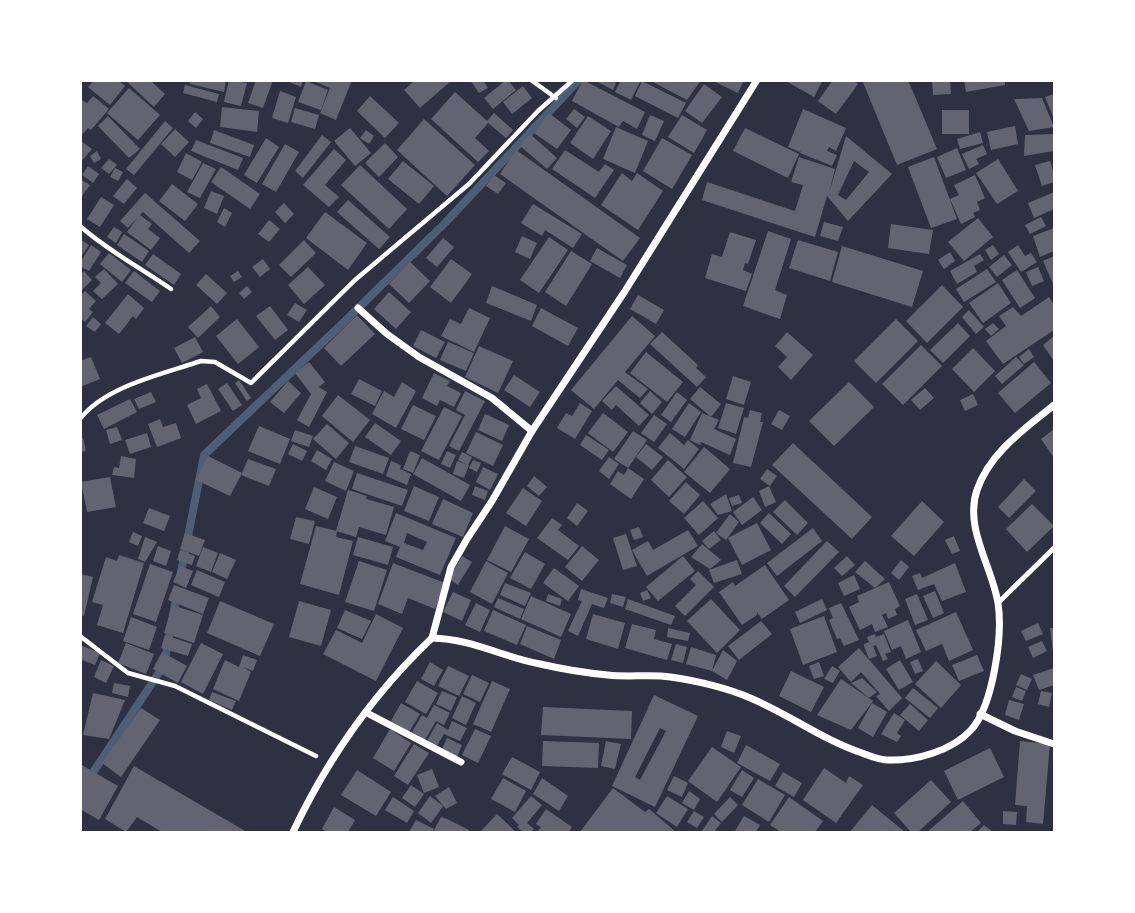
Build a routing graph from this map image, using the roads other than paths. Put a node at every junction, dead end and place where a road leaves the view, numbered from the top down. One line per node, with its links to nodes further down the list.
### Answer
1 (757, 80): 4 (street)
2 (358, 308): 4 (street)
3 (1055, 405): 6 (street)
4 (532, 431): 7 (street)
5 (1055, 548): 6 (lane)
6 (998, 603): 9 (street)
7 (432, 638): 8 (street); 9 (street)
8 (367, 713): 11 (street); 12 (street)
9 (980, 714): 10 (street)
10 (1055, 744)
11 (461, 762)
12 (293, 832)

